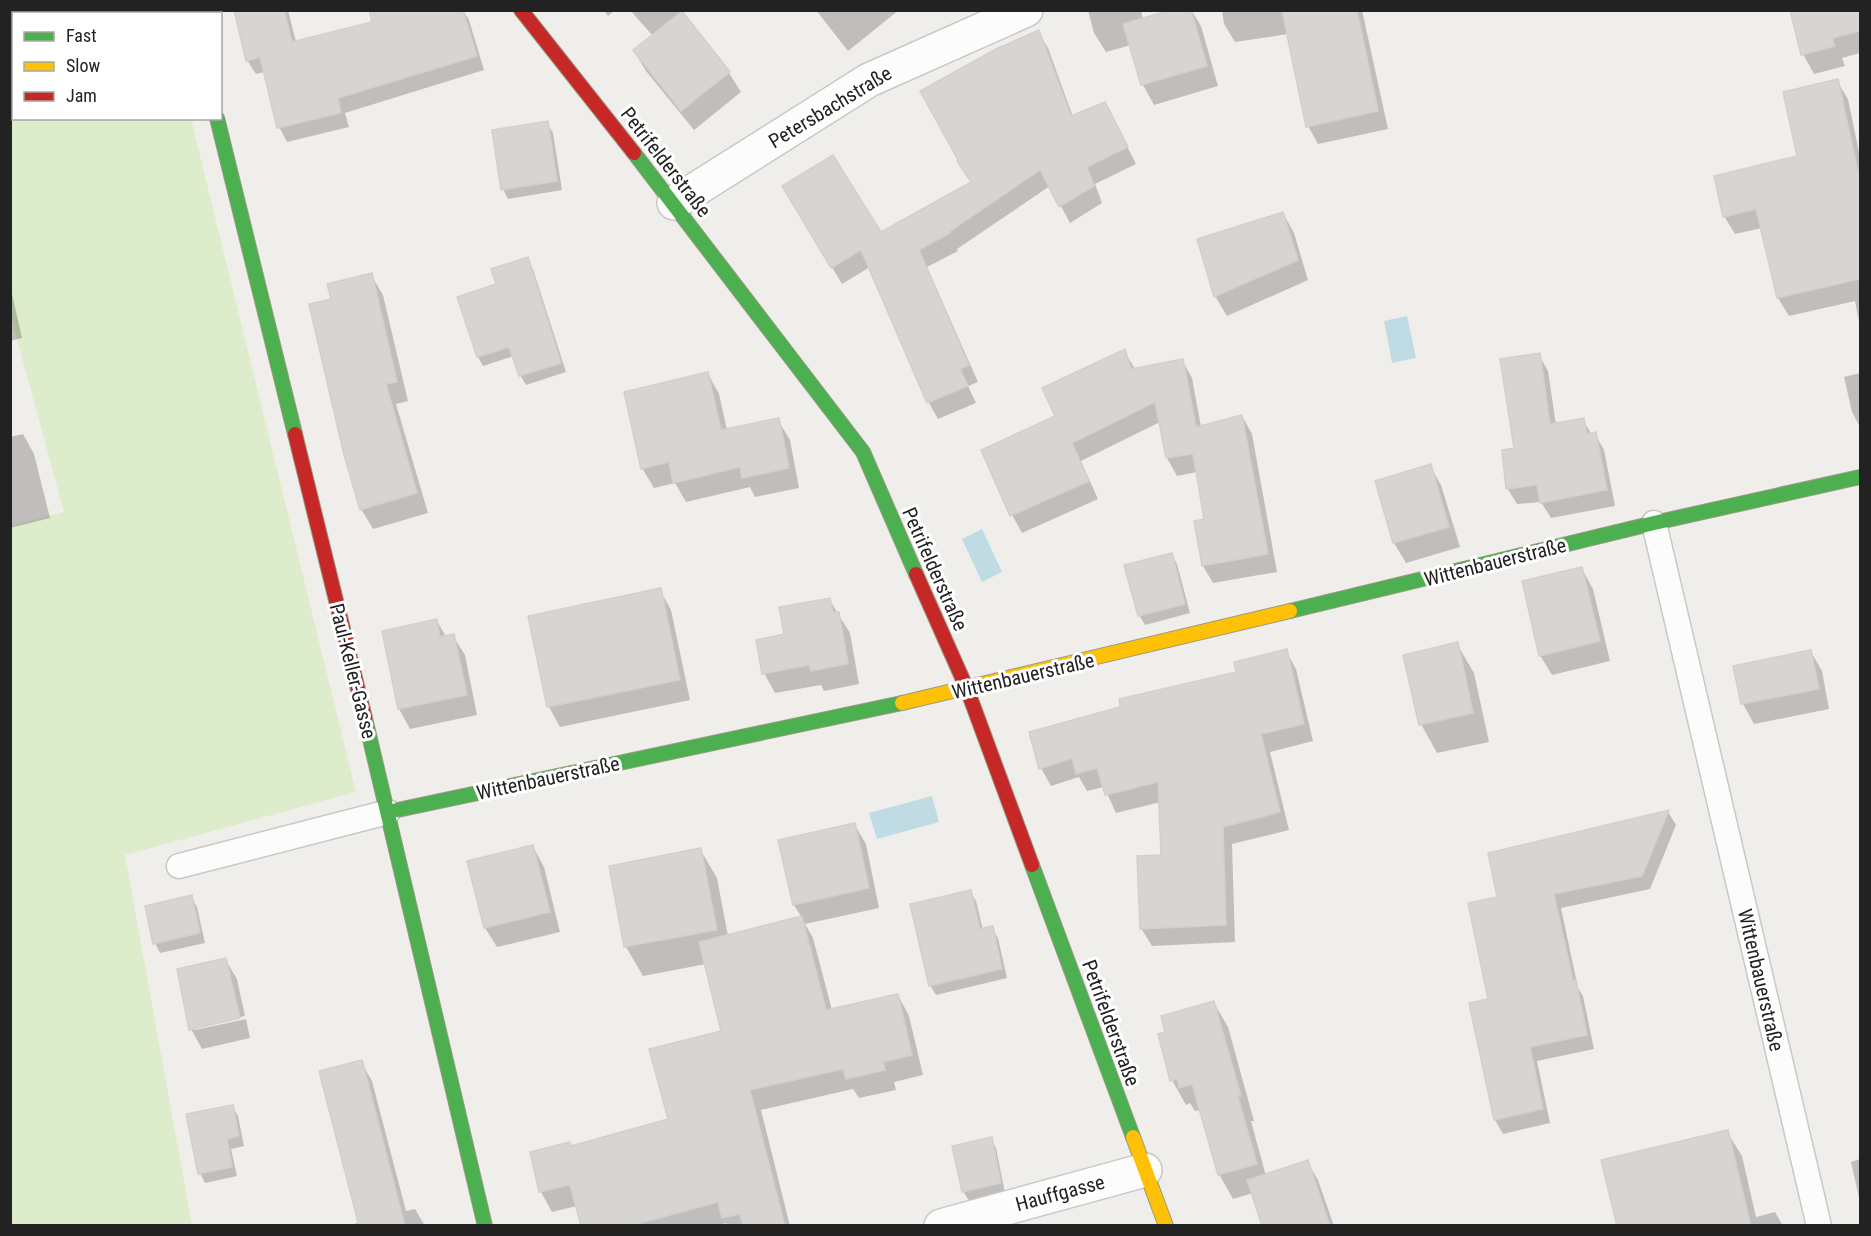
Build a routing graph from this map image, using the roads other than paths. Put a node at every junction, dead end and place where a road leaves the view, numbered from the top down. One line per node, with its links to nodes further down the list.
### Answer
1 (521, 10): 4 (street, Petrifelderstraße)
2 (1026, 10): 4 (street, Petersbachstraße)
3 (217, 120): 8 (street, Paul-Keller-Gasse)
4 (674, 203): 7 (street, Petrifelderstraße)
5 (1860, 477): 6 (street, Wittenbauerstraße)
6 (1654, 524): 7 (street, Wittenbauerstraße); 14 (lane, Wittenbauerstraße)
7 (967, 689): 8 (street, Wittenbauerstraße); 10 (street, Petrifelderstraße)
8 (388, 812): 9 (lane); 11 (street, Paul-Keller-Gasse)
9 (179, 866)
10 (1145, 1170): 12 (street, Hauffgasse); 13 (street, Petrifelderstraße)
11 (485, 1226)
12 (941, 1226)
13 (1166, 1226)
14 (1819, 1226)

